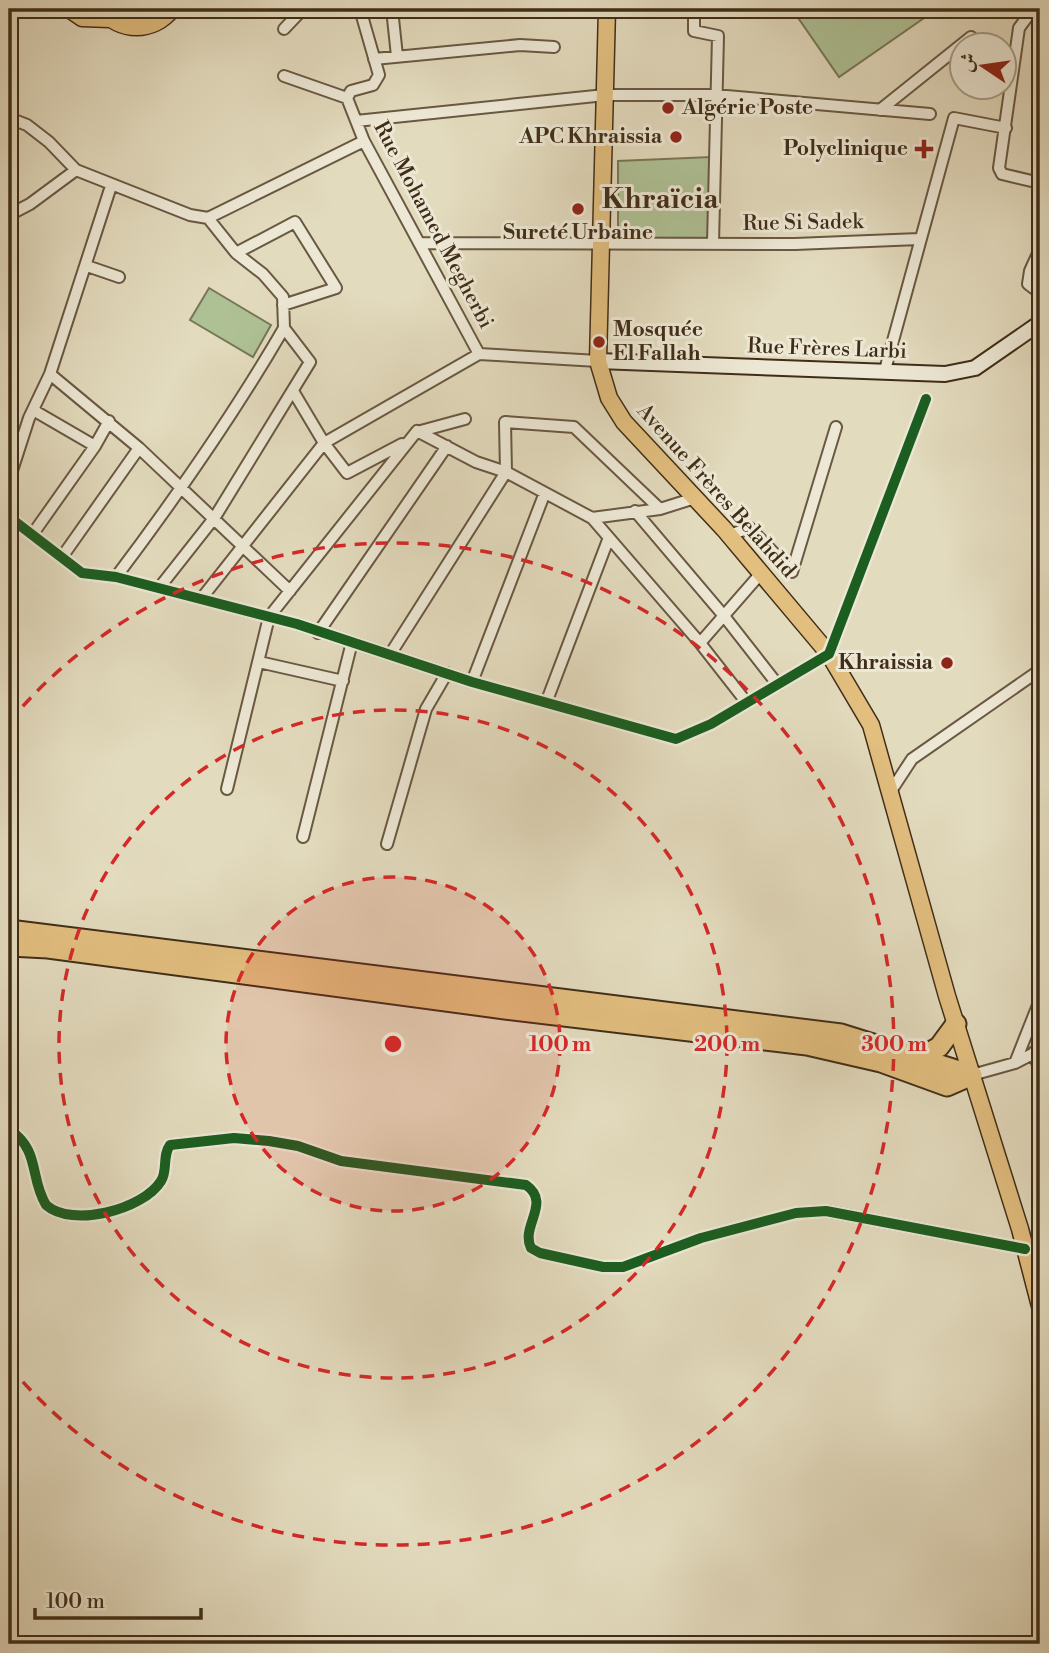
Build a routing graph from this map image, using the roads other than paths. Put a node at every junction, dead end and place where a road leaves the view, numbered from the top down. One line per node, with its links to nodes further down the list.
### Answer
1 (69, 9): 9 (main road)
2 (186, 9): 10 (main road)
3 (303, 9): 11 (street)
4 (360, 9): 15 (street)
5 (392, 9): 14 (street)
6 (607, 9): 17 (main road, Avenue Frères Belahdid)
7 (694, 9): 18 (street)
8 (1033, 9): 24 (street)
9 (106, 14): 10 (main road)
10 (167, 14)
11 (284, 29)
12 (554, 47): 14 (street)
13 (948, 55): 20 (street)
14 (397, 56): 15 (street)
15 (374, 59): 19 (street)
16 (284, 76): 19 (street)
17 (604, 95): 18 (street); 23 (street); 32 (main road, Avenue Frères Belahdid)
18 (715, 95): 20 (street); 34 (street)
19 (347, 98): 23 (street, Rue Mohamed Megherbi)
20 (880, 110): 21 (street)
21 (930, 114)
22 (9, 118): 26 (street)
23 (356, 121): 25 (street, Rue Mohamed Megherbi)
24 (1006, 128): 27 (street); 31 (street)
25 (364, 141): 30 (street); 33 (street, Rue Mohamed Megherbi)
26 (76, 170): 28 (street); 29 (street)
27 (1040, 183)
28 (111, 186): 30 (street); 37 (street)
29 (9, 215)
30 (208, 218): 36 (street)
31 (919, 239): 34 (street, Rue Si Sadek); 45 (street)
32 (603, 242): 33 (street, Rue Si Sadek); 34 (street, Rue Si Sadek); 44 (main road, Avenue Frères Belahdid)
33 (419, 243): 43 (street, Rue Mohamed Megherbi)
34 (713, 243)
35 (1040, 249): 39 (street)
36 (236, 253): 40 (street); 40 (street)
37 (87, 266): 38 (street); 46 (street)
38 (119, 277)
39 (1040, 293)
40 (283, 305): 42 (street)
41 (1040, 323): 45 (main road, Rue Frères Larbi)
42 (284, 328): 47 (street); 60 (street)
43 (479, 354): 44 (street, Rue Mohamed Megherbi); 54 (street)
44 (598, 361): 45 (main road, Rue Frères Larbi); 62 (main road, Avenue Frères Belahdid)
45 (884, 370)
46 (50, 374): 49 (street); 51 (street)
47 (293, 391): 54 (street); 66 (street)
48 (926, 398): 84 (street)
49 (33, 410): 55 (street); 59 (street)
50 (465, 419): 53 (street)
51 (108, 421): 55 (street); 57 (street)
52 (836, 427): 69 (street)
53 (417, 431): 54 (street); 56 (street); 76 (street)
54 (324, 443): 71 (street)
55 (95, 446): 68 (street)
56 (447, 446): 58 (street); 80 (street)
57 (139, 448): 60 (street); 72 (street)
58 (506, 472): 61 (street); 63 (street); 83 (street)
59 (9, 480)
60 (183, 488): 66 (street); 74 (street)
61 (544, 495): 67 (street); 89 (street)
62 (695, 498): 63 (street); 69 (main road, Avenue Frères Belahdid)
63 (660, 509): 64 (street)
64 (635, 511): 67 (street); 78 (street)
65 (9, 517): 68 (street)
66 (215, 517): 71 (street); 75 (street)
67 (592, 518): 70 (street)
68 (32, 535): 72 (street)
69 (729, 536): 73 (main road, Avenue Frères Belahdid)
70 (608, 540): 82 (street); 91 (street)
71 (244, 545): 76 (street); 77 (street)
72 (62, 557): 74 (street)
73 (762, 572): 78 (street); 84 (main road, Avenue Frères Belahdid)
74 (116, 577): 75 (street)
75 (159, 588): 77 (street)
76 (290, 591): 79 (street)
77 (201, 599): 79 (street)
78 (724, 616): 82 (street); 90 (street)
79 (269, 617): 80 (street); 85 (street)
80 (318, 633): 81 (street)
81 (352, 642): 83 (street); 88 (street)
82 (701, 643): 92 (street)
83 (391, 653): 87 (street)
84 (829, 654): 90 (street); 94 (main road, Avenue Frères Belahdid)
85 (259, 662): 88 (street); 93 (street)
86 (1040, 670): 94 (street)
87 (447, 673): 89 (street); 96 (street)
88 (343, 681): 95 (street)
89 (472, 682): 91 (street)
90 (778, 685): 92 (street)
91 (546, 703): 92 (street)
92 (747, 703)
93 (226, 789)
94 (891, 791): 100 (main road, Avenue Frères Belahdid)
95 (303, 837)
96 (387, 844)
97 (9, 930): 102 (highway)
98 (9, 946): 105 (highway)
99 (1040, 1000): 103 (street)
100 (956, 1024): 102 (highway); 105 (main road, Avenue Frères Belahdid)
101 (1037, 1051): 103 (street); 104 (street)
102 (919, 1058): 105 (highway)
103 (1015, 1063): 105 (street)
104 (1040, 1072)
105 (972, 1075): 107 (main road, Avenue Frères Belahdid)
106 (9, 1129): 107 (street)
107 (1025, 1249): 108 (main road, Avenue Frères Belahdid)
108 (1040, 1299)

